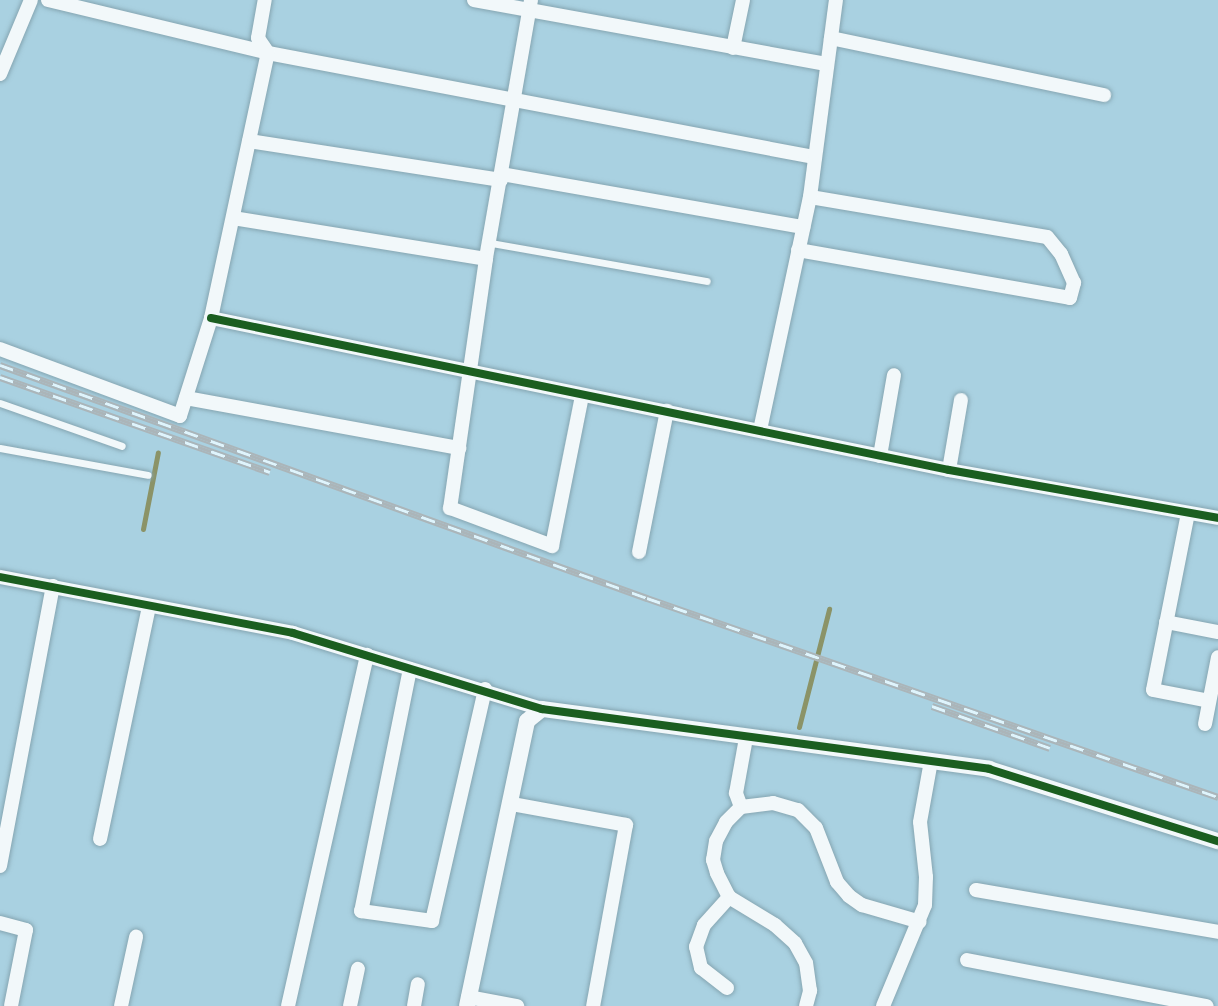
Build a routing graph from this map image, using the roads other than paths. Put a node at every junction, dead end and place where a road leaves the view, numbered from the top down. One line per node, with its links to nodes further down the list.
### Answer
1 (31, 0): 12 (street)
2 (48, 0): 10 (street)
3 (265, 0): 10 (street)
4 (474, 0): 7 (street)
5 (743, 0): 9 (street)
6 (836, 0): 8 (street)
7 (530, 4): 9 (street); 14 (street)
8 (831, 38): 11 (street); 13 (street)
9 (733, 48): 11 (street)
10 (268, 53): 14 (street); 15 (street)
11 (826, 64): 16 (street)
12 (0, 74)
13 (1104, 95)
14 (513, 98): 16 (street); 17 (street)
15 (249, 141): 17 (street); 19 (street)
16 (813, 158): 18 (street)
17 (502, 177): 20 (street); 21 (street)
18 (810, 197): 20 (street); 22 (street)
19 (233, 218): 23 (street); 25 (street)
20 (803, 227): 22 (street)
21 (491, 243): 23 (street); 24 (lane)
22 (798, 250): 34 (street)
23 (486, 260): 27 (street)
24 (707, 281)
25 (211, 318): 27 (street); 30 (street)
26 (0, 349): 30 (street)
27 (471, 371): 29 (street); 37 (street)
28 (894, 375): 38 (street)
29 (582, 396): 33 (street); 37 (street)
30 (186, 398): 37 (street)
31 (962, 400): 39 (street)
32 (0, 403): 35 (lane)
33 (667, 411): 34 (street); 43 (street)
34 (760, 430): 38 (street)
35 (122, 446)
36 (0, 448): 40 (lane)
37 (459, 448)
38 (880, 456): 39 (street)
39 (949, 470): 41 (street)
40 (148, 475)
41 (1188, 513): 42 (street); 47 (street)
42 (1218, 518)
43 (639, 552)
44 (0, 576): 45 (street)
45 (53, 586): 46 (street); 62 (street)
46 (149, 606): 49 (street); 60 (street)
47 (1166, 622): 48 (street); 53 (street)
48 (1218, 632)
49 (368, 655): 51 (street); 76 (street)
50 (1218, 657): 53 (street)
51 (410, 669): 52 (street); 52 (street)
52 (485, 689): 54 (street)
53 (1209, 700): 55 (street)
54 (542, 710): 56 (street); 58 (street)
55 (1205, 724)
56 (746, 738): 57 (street); 59 (street)
57 (931, 761): 61 (street); 65 (street)
58 (512, 804): 73 (street); 80 (street)
59 (741, 807): 64 (street); 65 (street)
60 (100, 839)
61 (1218, 841)
62 (0, 866)
63 (976, 890): 67 (street)
64 (729, 897): 72 (street); 81 (street)
65 (920, 922): 82 (street)
66 (0, 923): 74 (street)
67 (1218, 932)
68 (136, 937): 75 (street)
69 (967, 960): 83 (street)
70 (358, 969): 77 (street)
71 (418, 984): 78 (street)
72 (727, 988)
73 (467, 1002): 79 (street)
74 (11, 1006)
75 (121, 1006)
76 (288, 1006)
77 (350, 1006)
78 (414, 1006)
79 (517, 1006)
80 (593, 1006)
81 (806, 1006)
82 (883, 1006)
83 (1207, 1006)

